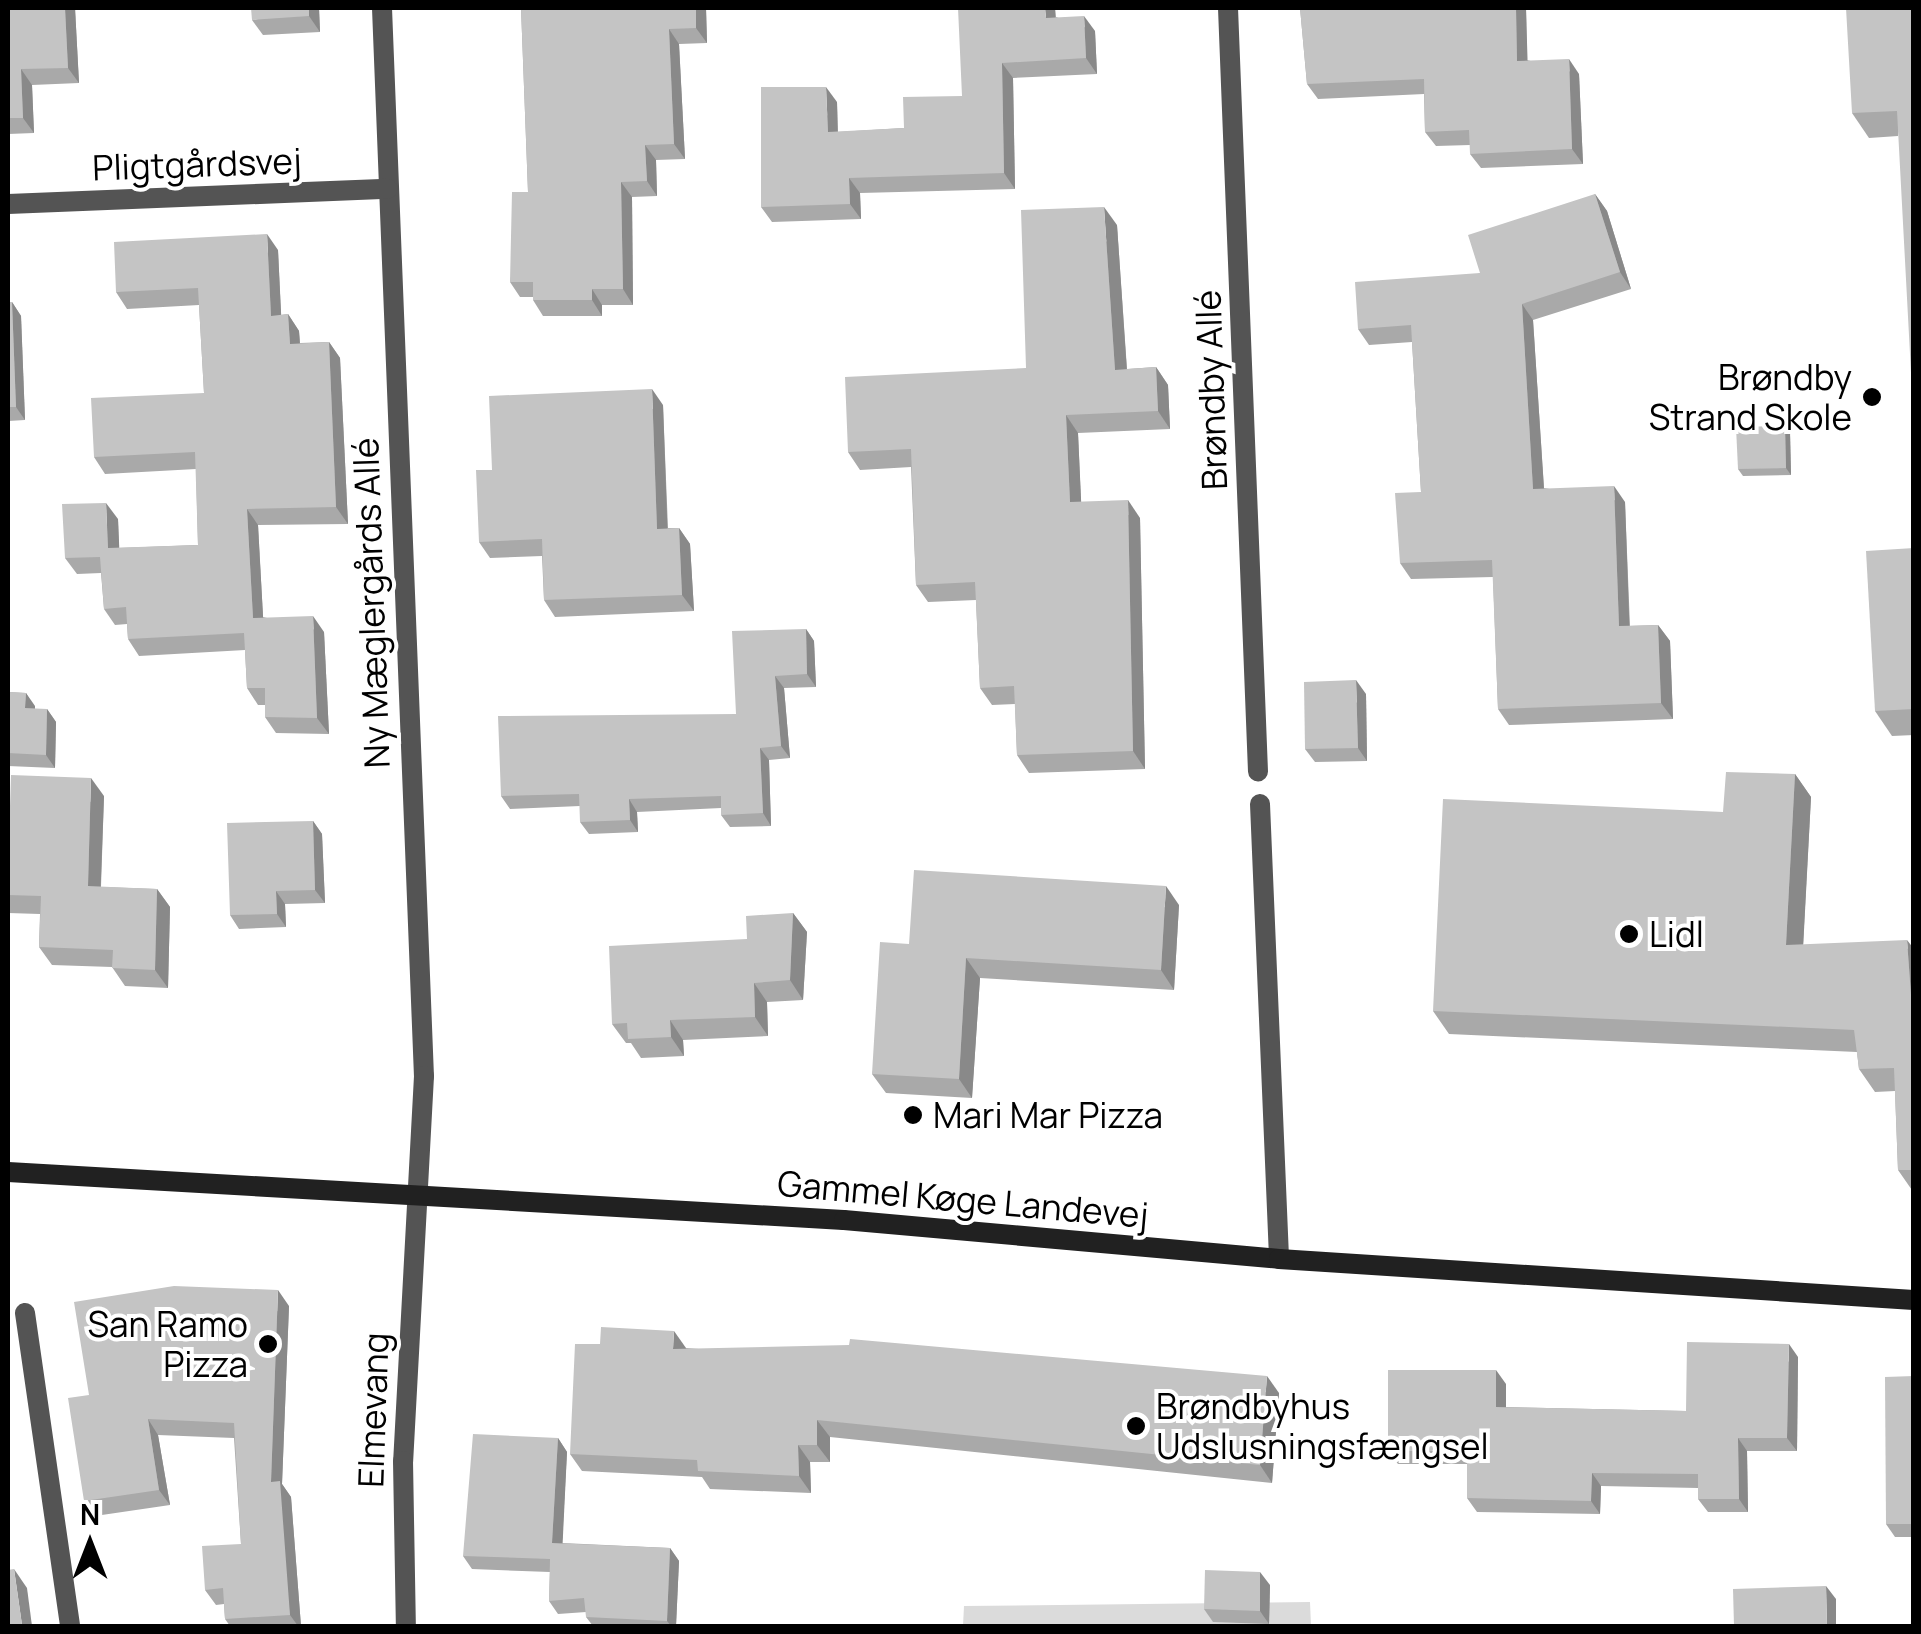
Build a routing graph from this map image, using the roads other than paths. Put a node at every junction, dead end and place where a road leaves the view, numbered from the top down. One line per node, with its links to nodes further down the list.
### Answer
1 (382, 8): 3 (street, Ny Mæglergårds Allé)
2 (1228, 8): 5 (street, Brøndby Allé)
3 (388, 189): 4 (street, Pligtgårdsvej); 8 (street, Ny Mæglergårds Allé)
4 (8, 204)
5 (1258, 770)
6 (1260, 804): 9 (street)
7 (8, 1172): 8 (main road, Gammel Køge Landevej)
8 (416, 1197): 9 (main road, Gammel Køge Landevej); 13 (street, Elmevang)
9 (1280, 1258): 10 (main road, Gammel Køge Landevej)
10 (1914, 1300)
11 (24, 1314): 12 (street)
12 (70, 1626)
13 (406, 1626)

